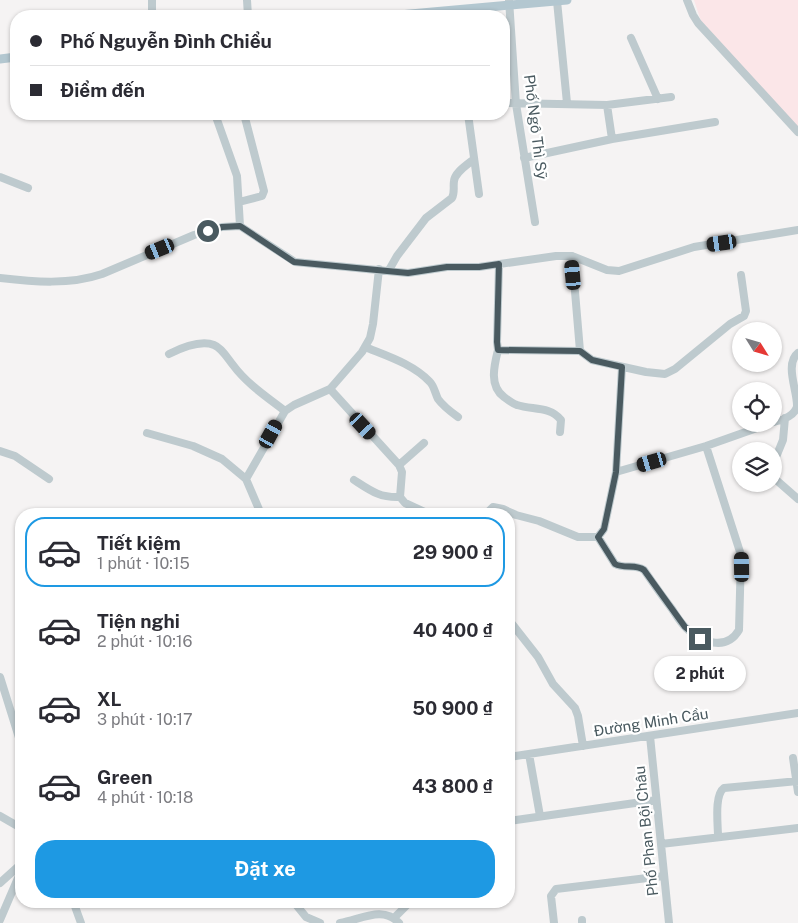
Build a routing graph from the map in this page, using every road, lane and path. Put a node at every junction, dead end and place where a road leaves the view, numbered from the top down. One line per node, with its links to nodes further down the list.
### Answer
1 (568, 0): 3 (main road)
2 (687, 0): 18 (street)
3 (557, 1): 4 (main road); 10 (street)
4 (509, 3): 5 (main road)
5 (444, 10)
6 (631, 38): 9 (street)
7 (510, 47): 12 (street, Phố Ngô Thì Sỹ)
8 (671, 97): 9 (street)
9 (658, 99): 13 (street)
10 (567, 103): 12 (street); 13 (street)
11 (510, 104): 12 (street)
12 (516, 104): 20 (street, Phố Ngô Thì Sỹ)
13 (607, 105): 19 (street)
14 (216, 120): 25 (street)
15 (246, 120): 25 (street)
16 (469, 120): 21 (street)
17 (715, 122): 19 (street)
18 (798, 132)
19 (612, 139): 20 (street)
20 (524, 158): 26 (street, Phố Ngô Thì Sỹ)
21 (474, 159): 24 (street); 32 (street)
22 (0, 177): 23 (street)
23 (28, 188)
24 (479, 194)
25 (239, 202): 27 (street)
26 (535, 222)
27 (240, 226): 31 (street); 34 (street)
28 (798, 230): 29 (street)
29 (572, 256): 30 (street); 37 (street)
30 (499, 264): 32 (street); 36 (street)
31 (379, 269): 32 (street); 35 (street)
32 (389, 270)
33 (741, 275): 40 (street)
34 (0, 278)
35 (365, 346): 41 (street); 43 (street)
36 (498, 350): 37 (street); 46 (street)
37 (580, 351): 40 (street)
38 (798, 353): 44 (street)
39 (170, 354): 42 (street)
40 (622, 367): 54 (street)
41 (330, 389): 42 (street); 53 (street)
42 (285, 411): 56 (street)
43 (458, 417)
44 (785, 418): 45 (street); 49 (street)
45 (782, 419)
46 (560, 432)
47 (745, 432): 51 (street)
48 (147, 433): 56 (street)
49 (782, 442)
50 (424, 443): 53 (street)
51 (706, 446): 54 (street); 64 (street)
52 (0, 451): 55 (street)
53 (398, 465): 59 (street)
54 (616, 472): 64 (street)
55 (49, 479)
56 (246, 479): 61 (street)
57 (354, 480): 59 (street)
58 (782, 485): 60 (street)
59 (400, 497): 62 (street)
60 (798, 499)
61 (258, 508)
62 (416, 508)
63 (515, 515): 64 (street)
64 (598, 537)
65 (515, 628): 70 (street)
66 (0, 676): 68 (street)
67 (798, 713): 69 (street, Đường Minh Cầu)
68 (15, 725)
69 (650, 736): 70 (street, Đường Minh Cầu); 76 (street, Phố Phan Bội Châu)
70 (582, 746): 71 (street, Đường Minh Cầu)
71 (529, 754): 72 (street, Đường Minh Cầu); 78 (street)
72 (515, 756)
73 (793, 758): 74 (street)
74 (797, 781): 75 (street); 82 (street)
75 (798, 792)
76 (656, 800): 78 (street); 83 (street, Phố Phan Bội Châu)
77 (0, 816): 80 (street)
78 (540, 816): 79 (street)
79 (515, 820)
80 (15, 825)
81 (798, 828): 82 (street)
82 (718, 837): 83 (street)
83 (661, 844): 85 (street, Phố Phan Bội Châu)
84 (15, 869): 86 (street)
85 (664, 876): 96 (street); 97 (street, Phố Phan Bội Châu)
86 (0, 883)
87 (15, 885): 91 (street)
88 (75, 908): 93 (street)
89 (299, 908): 94 (street)
90 (405, 908): 92 (street)
91 (0, 920)
92 (396, 920): 95 (street)
93 (80, 923)
94 (320, 923)
95 (340, 923)
96 (554, 923)
97 (669, 923)

